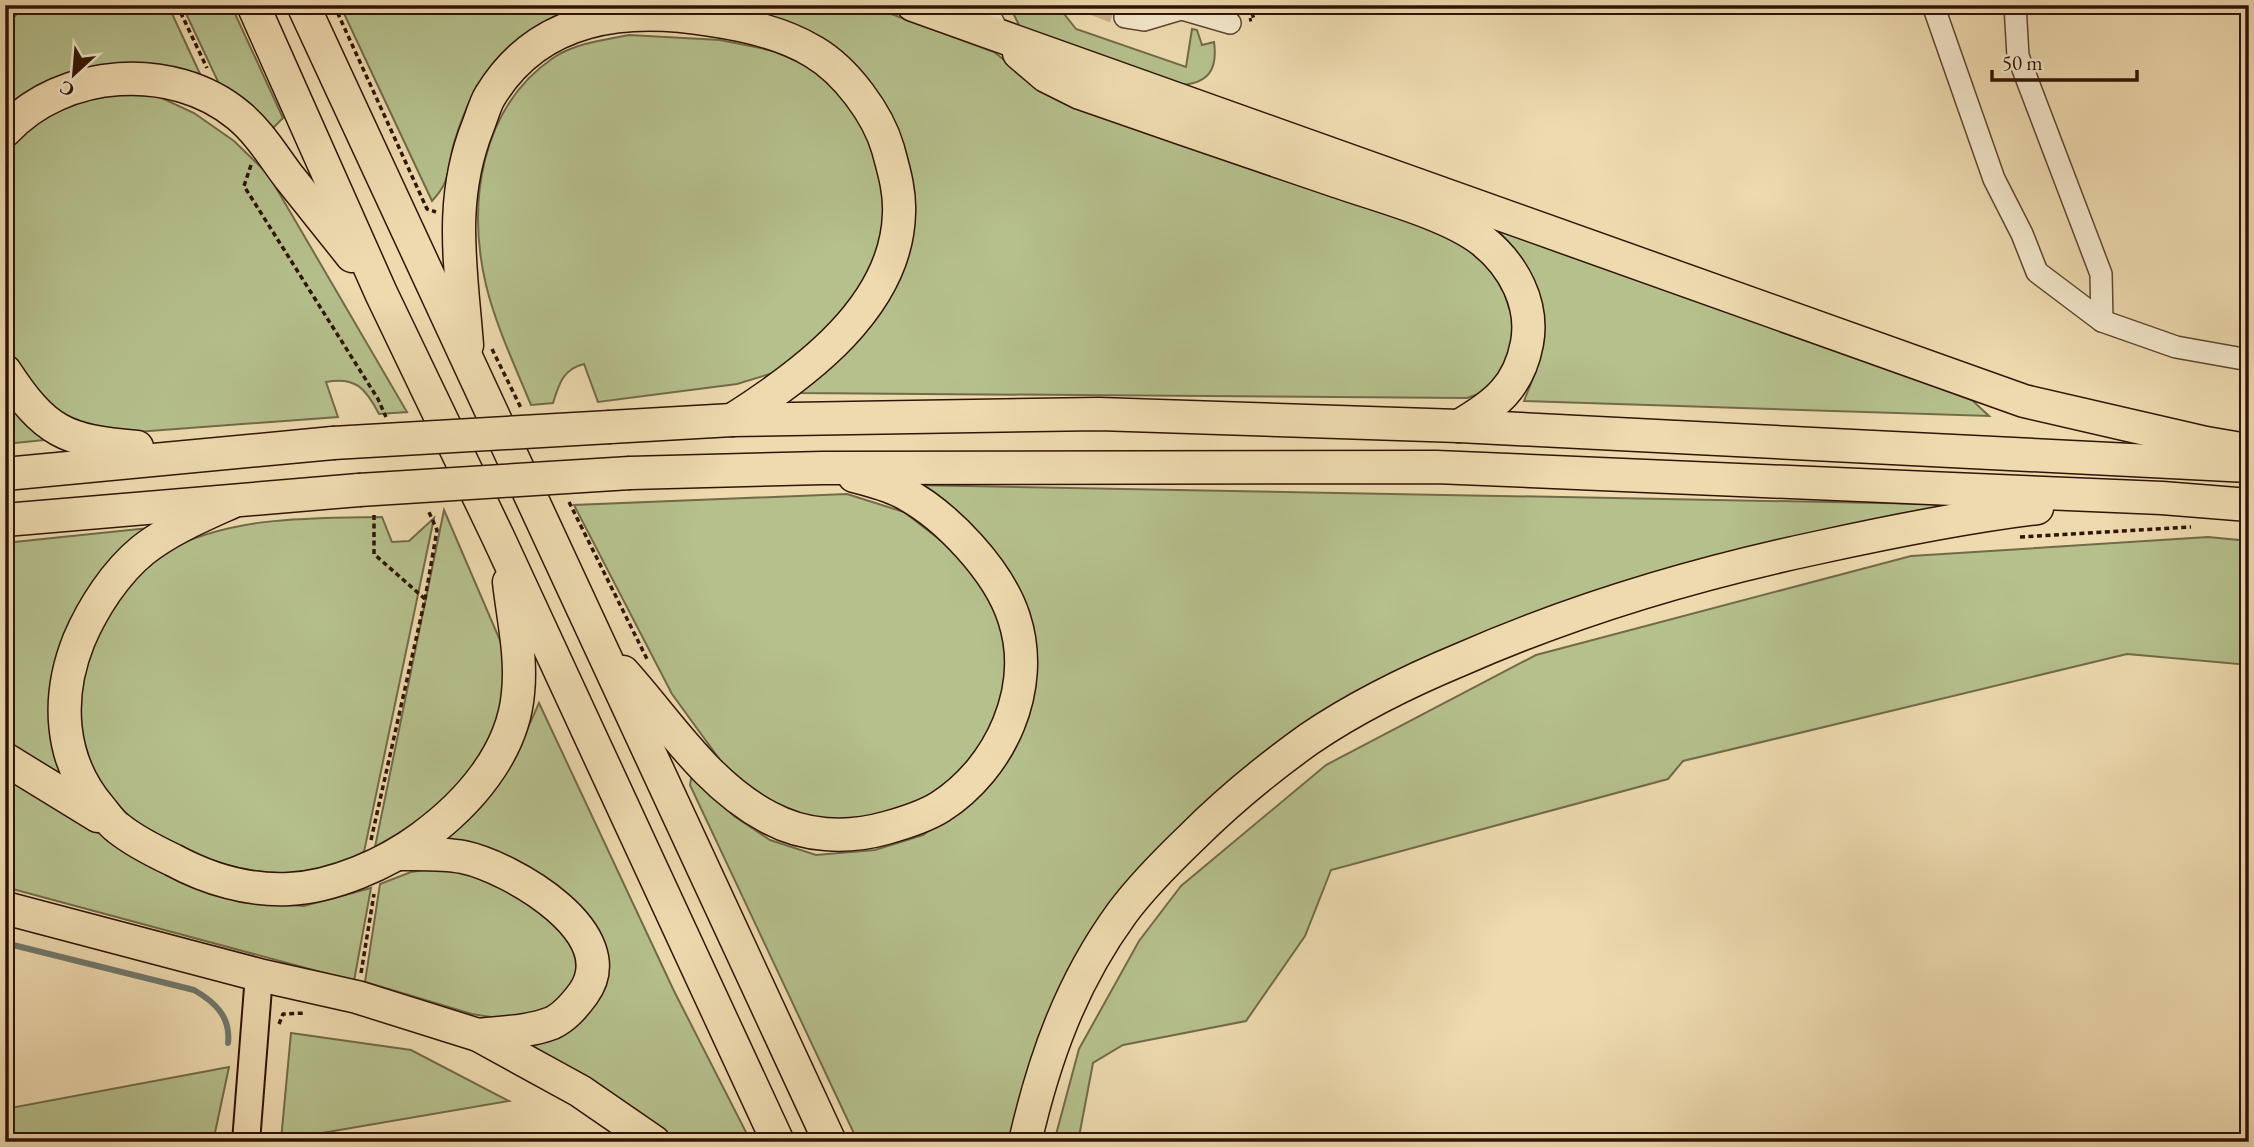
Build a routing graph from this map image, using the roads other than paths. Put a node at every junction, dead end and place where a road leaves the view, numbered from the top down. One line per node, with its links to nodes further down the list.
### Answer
1 (253, 5): 12 (highway)
2 (303, 5): 15 (highway)
3 (913, 5): 10 (highway)
4 (985, 5): 10 (street)
5 (1933, 5): 13 (street)
6 (2015, 5): 13 (street)
7 (1175, 7): 8 (street); 9 (street)
8 (1125, 17)
9 (1230, 23)
10 (1002, 39): 18 (highway); 19 (highway)
11 (5, 131): 12 (highway)
12 (381, 293): 28 (highway)
13 (2102, 321): 14 (street)
14 (2249, 360)
15 (468, 367): 17 (highway); 29 (highway)
16 (5, 371): 20 (highway)
17 (732, 420): 18 (highway); 20 (highway, bridge)
18 (1459, 426): 21 (highway)
19 (2249, 450)
20 (222, 452): 23 (highway)
21 (2249, 466)
22 (822, 468): 24 (highway); 25 (highway, bridge); 29 (highway)
23 (5, 474)
24 (2162, 498): 26 (highway); 40 (highway)
25 (232, 502): 27 (highway); 31 (highway)
26 (2249, 505)
27 (5, 520)
28 (505, 553): 32 (highway); 38 (highway)
29 (600, 648): 39 (highway)
30 (5, 759): 31 (highway)
31 (117, 828): 32 (highway)
32 (386, 860): 35 (highway)
33 (5, 908): 34 (highway)
34 (259, 975): 35 (highway); 36 (main road)
35 (478, 1034): 37 (highway)
36 (246, 1142)
37 (654, 1142)
38 (778, 1142)
39 (830, 1142)
40 (1025, 1142)

